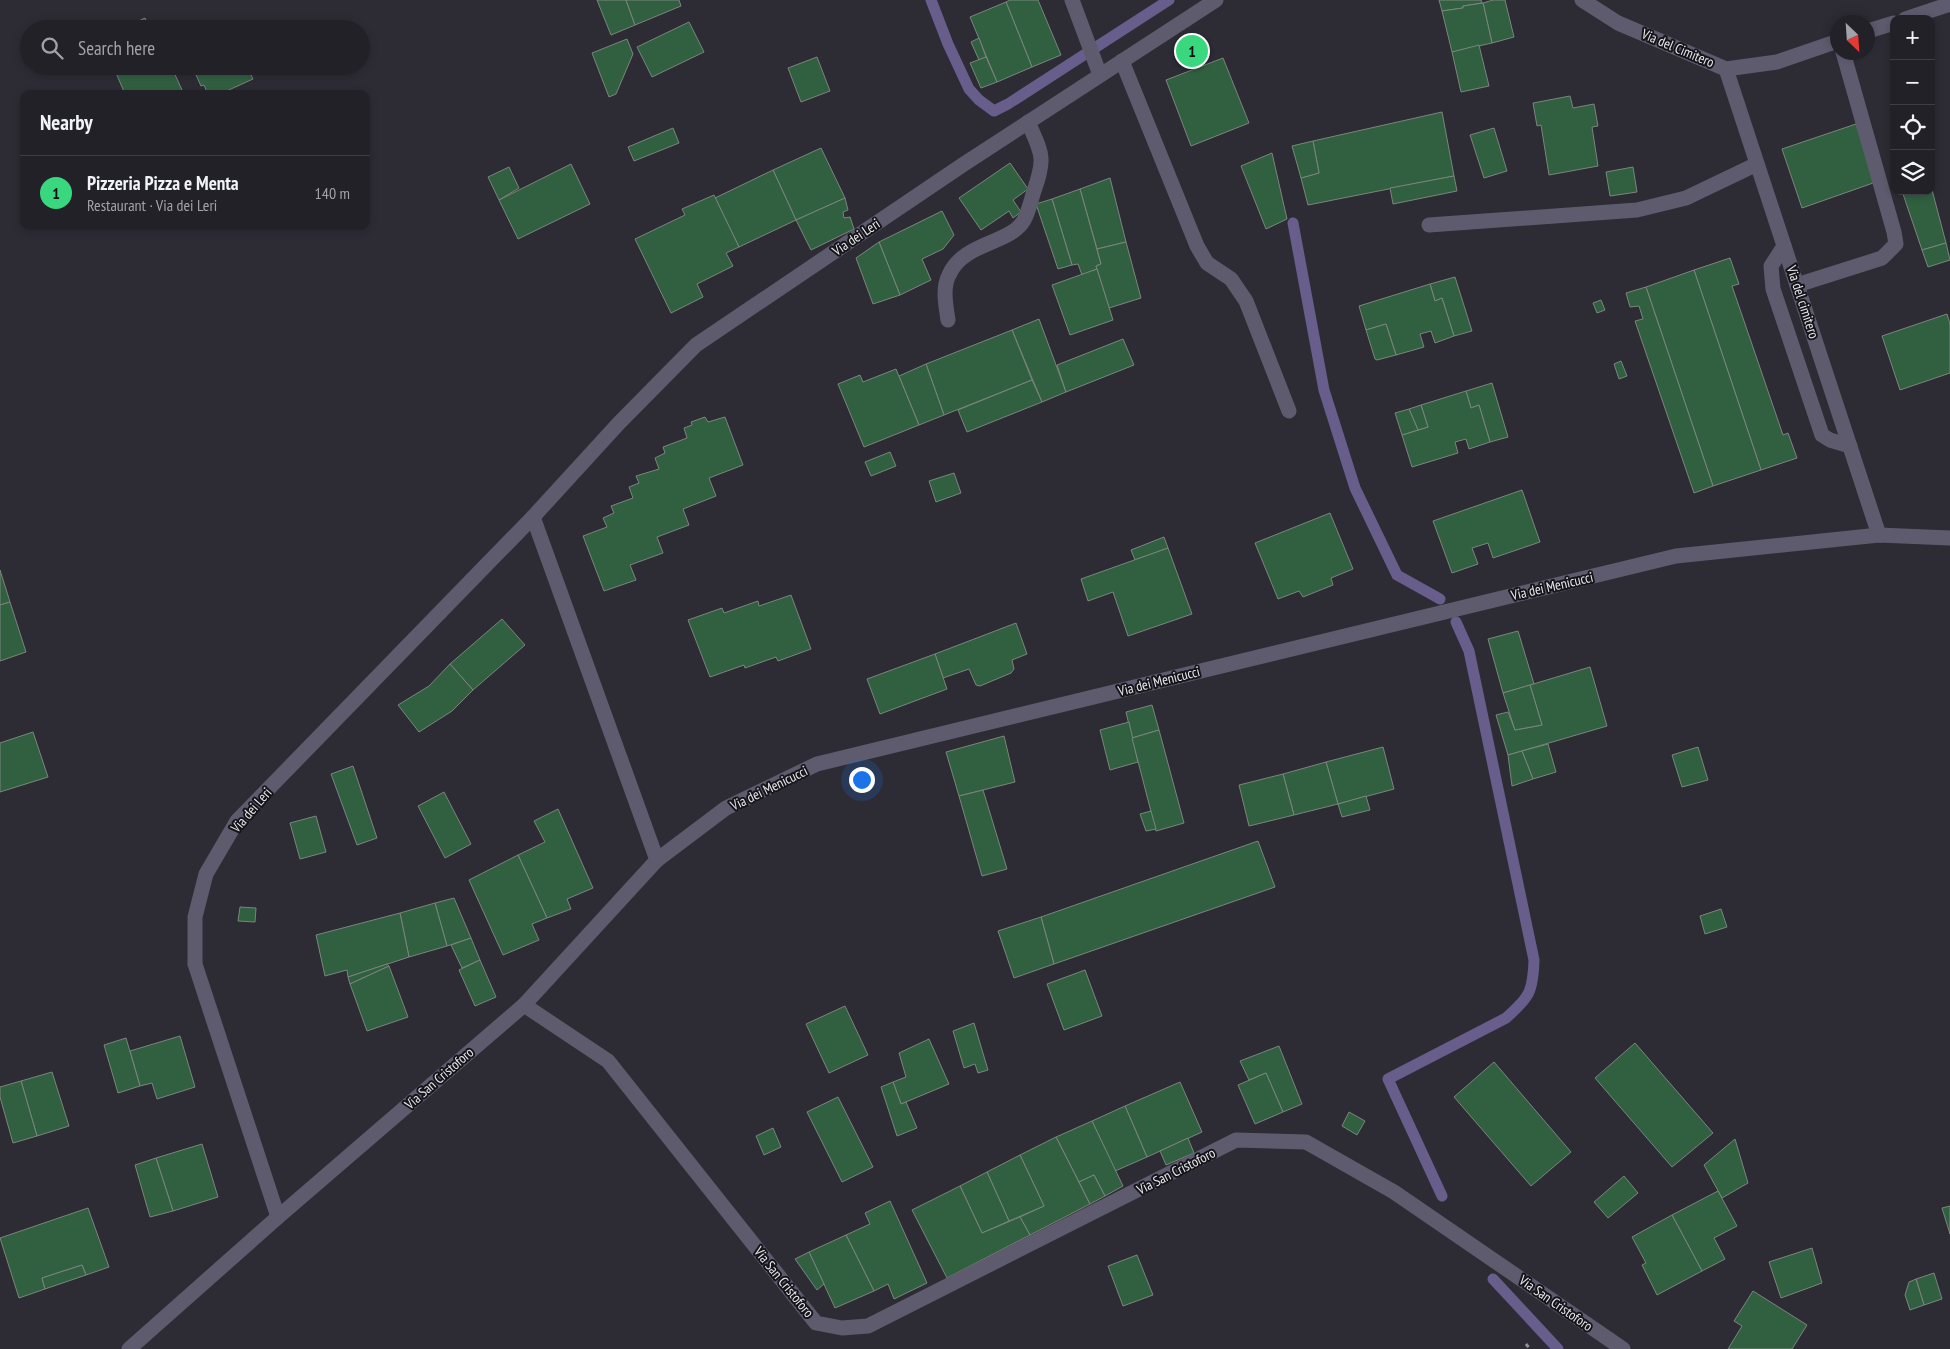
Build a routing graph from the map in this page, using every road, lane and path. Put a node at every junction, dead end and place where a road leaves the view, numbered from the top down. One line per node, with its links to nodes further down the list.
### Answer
1 (1072, 0): 12 (street)
2 (1216, 0): 10 (street, Via dei Leri)
3 (1582, 0): 11 (street, Via del Cimitero)
4 (1950, 4): 5 (street)
5 (1917, 15)
6 (1890, 24): 7 (street)
7 (1875, 29)
8 (1830, 44): 11 (street, Via del Cimitero)
9 (1845, 60): 17 (street)
10 (1122, 61): 12 (street, Via dei Leri); 19 (street)
11 (1726, 69): 14 (street, Via del cimitero)
12 (1100, 75): 13 (street, Via dei Leri)
13 (1028, 122): 18 (street); 21 (street, Via dei Leri)
14 (1758, 164): 15 (street); 16 (street, Via del cimitero)
15 (1429, 226)
16 (1784, 246): 17 (street, Via del cimitero); 20 (street)
17 (1797, 285): 20 (street, Via del cimitero)
18 (948, 320)
19 (1289, 411)
20 (1850, 446): 22 (street, Via del cimitero)
21 (533, 517): 24 (street); 26 (street, Via dei Leri)
22 (1879, 535): 23 (street); 24 (street, Via dei Menicucci)
23 (1950, 538)
24 (657, 860): 25 (street, Via dei Menicucci)
25 (524, 1005): 26 (street, Via San Cristoforo); 30 (street, Via San Cristoforo)
26 (278, 1217): 28 (street, Via San Cristoforo)
27 (1526, 1344): 29 (path)
28 (129, 1349)
29 (1530, 1349)
30 (1624, 1349)

